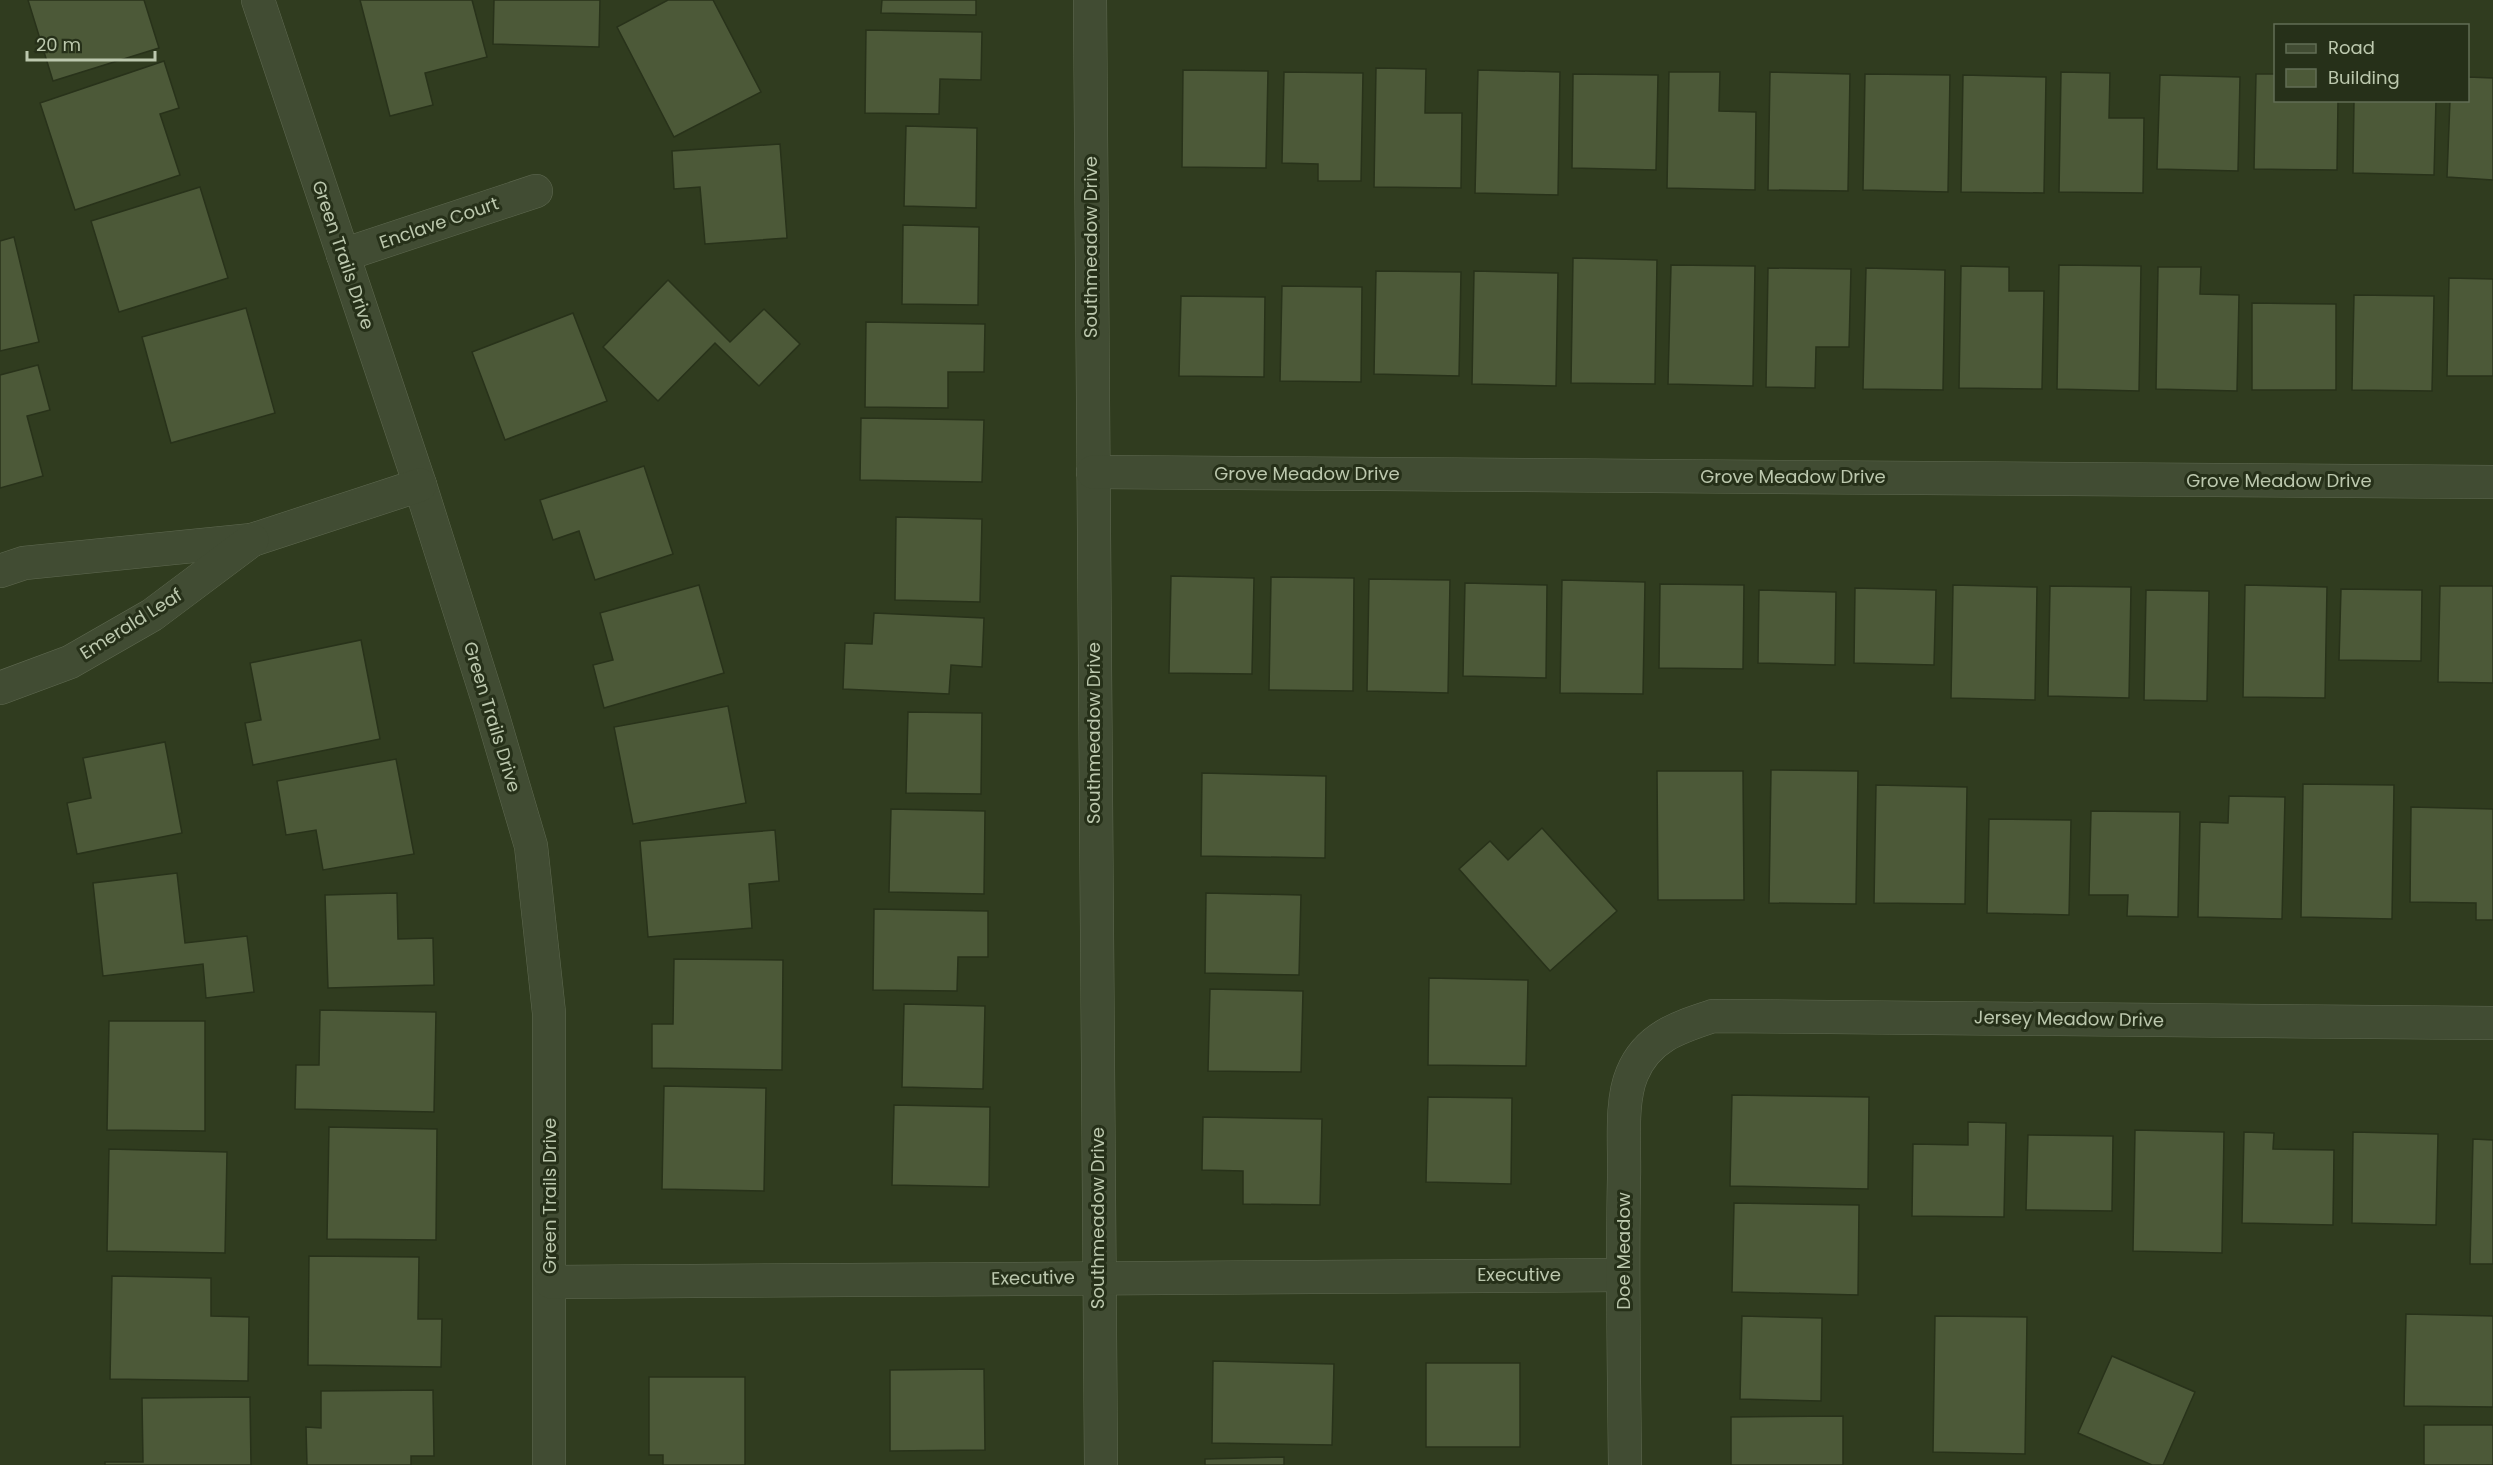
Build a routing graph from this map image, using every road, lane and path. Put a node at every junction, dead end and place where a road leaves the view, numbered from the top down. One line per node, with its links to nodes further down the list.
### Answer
1 (258, 0): 4 (street, Green Trails Drive)
2 (1090, 0): 5 (street, Southmeadow Drive)
3 (536, 190): 4 (street, Enclave Court)
4 (343, 255): 7 (street, Green Trails Drive)
5 (1093, 472): 6 (street, Grove Meadow Drive); 14 (street, Southmeadow Drive)
6 (2493, 482)
7 (420, 485): 8 (street, Emerald Leaf); 15 (street, Green Trails Drive)
8 (252, 540): 9 (street, Emerald Leaf); 10 (street, Emerald Leaf)
9 (0, 571)
10 (0, 688)
11 (2493, 1023): 12 (street, Jersey Meadow Drive)
12 (1652, 1043): 13 (street, Doe Meadow)
13 (1622, 1275): 14 (street, Executive); 18 (street, Doe Meadow)
14 (1098, 1277): 15 (street, Executive); 17 (street, Southmeadow Drive)
15 (551, 1282): 16 (street, Green Trails Drive)
16 (549, 1465)
17 (1101, 1465)
18 (1625, 1465)

